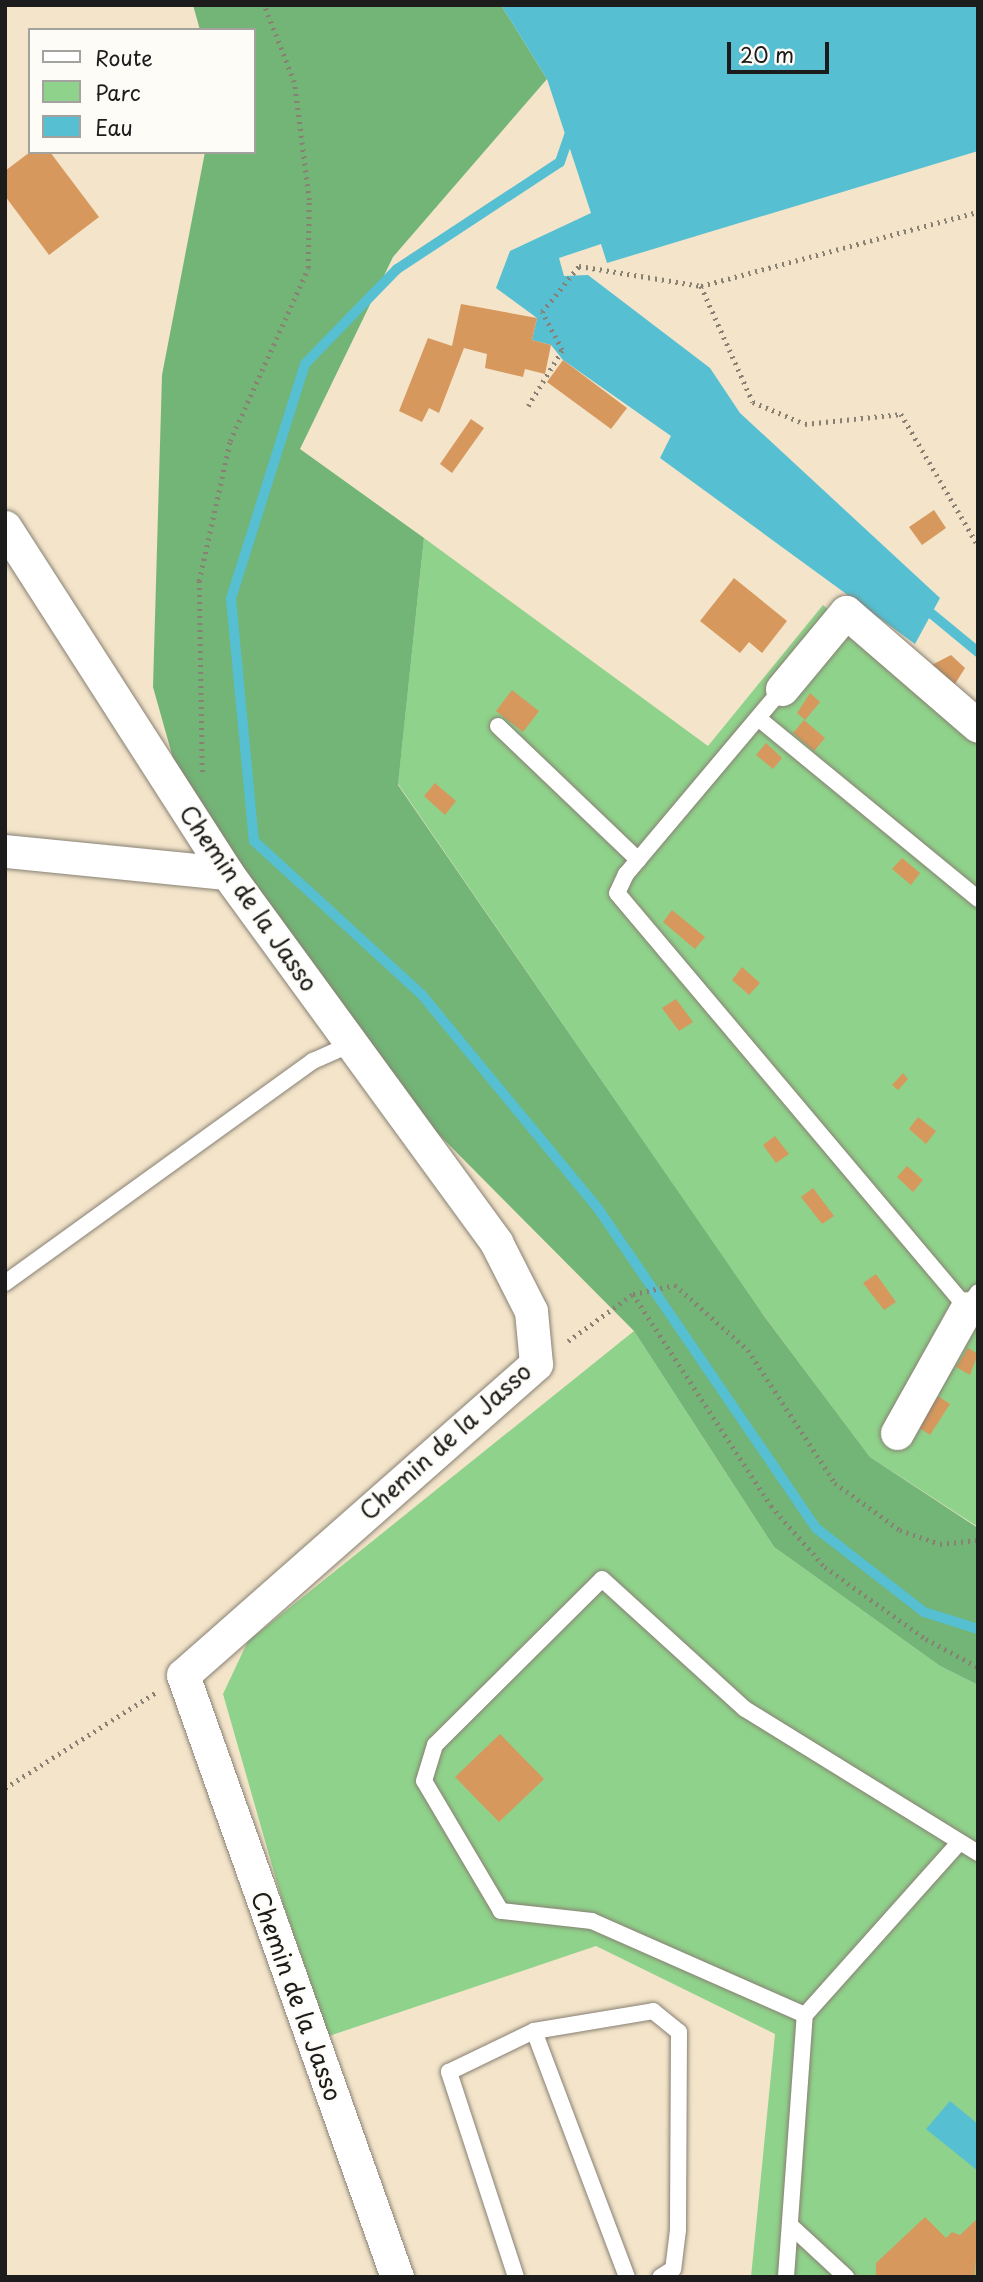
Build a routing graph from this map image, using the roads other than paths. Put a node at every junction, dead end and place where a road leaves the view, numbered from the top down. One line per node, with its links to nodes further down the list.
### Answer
1 (5, 527): 8 (street, Chemin de la Jasso)
2 (782, 689): 3 (lane); 5 (street)
3 (758, 718): 7 (lane); 9 (lane)
4 (498, 726): 7 (lane)
5 (978, 726)
6 (5, 851): 8 (street)
7 (638, 860): 12 (lane)
8 (227, 873): 10 (street, Chemin de la Jasso)
9 (978, 899)
10 (351, 1044): 11 (lane); 19 (street, Chemin de la Jasso)
11 (5, 1283)
12 (972, 1300): 13 (street)
13 (897, 1433)
14 (959, 1843): 15 (lane); 16 (lane); 16 (lane)
15 (978, 1853)
16 (804, 2015): 18 (lane)
17 (534, 2031): 20 (lane); 21 (lane); 22 (lane)
18 (790, 2226): 23 (lane); 24 (lane)
19 (397, 2277)
20 (516, 2277)
21 (627, 2277)
22 (660, 2277)
23 (786, 2277)
24 (846, 2277)

